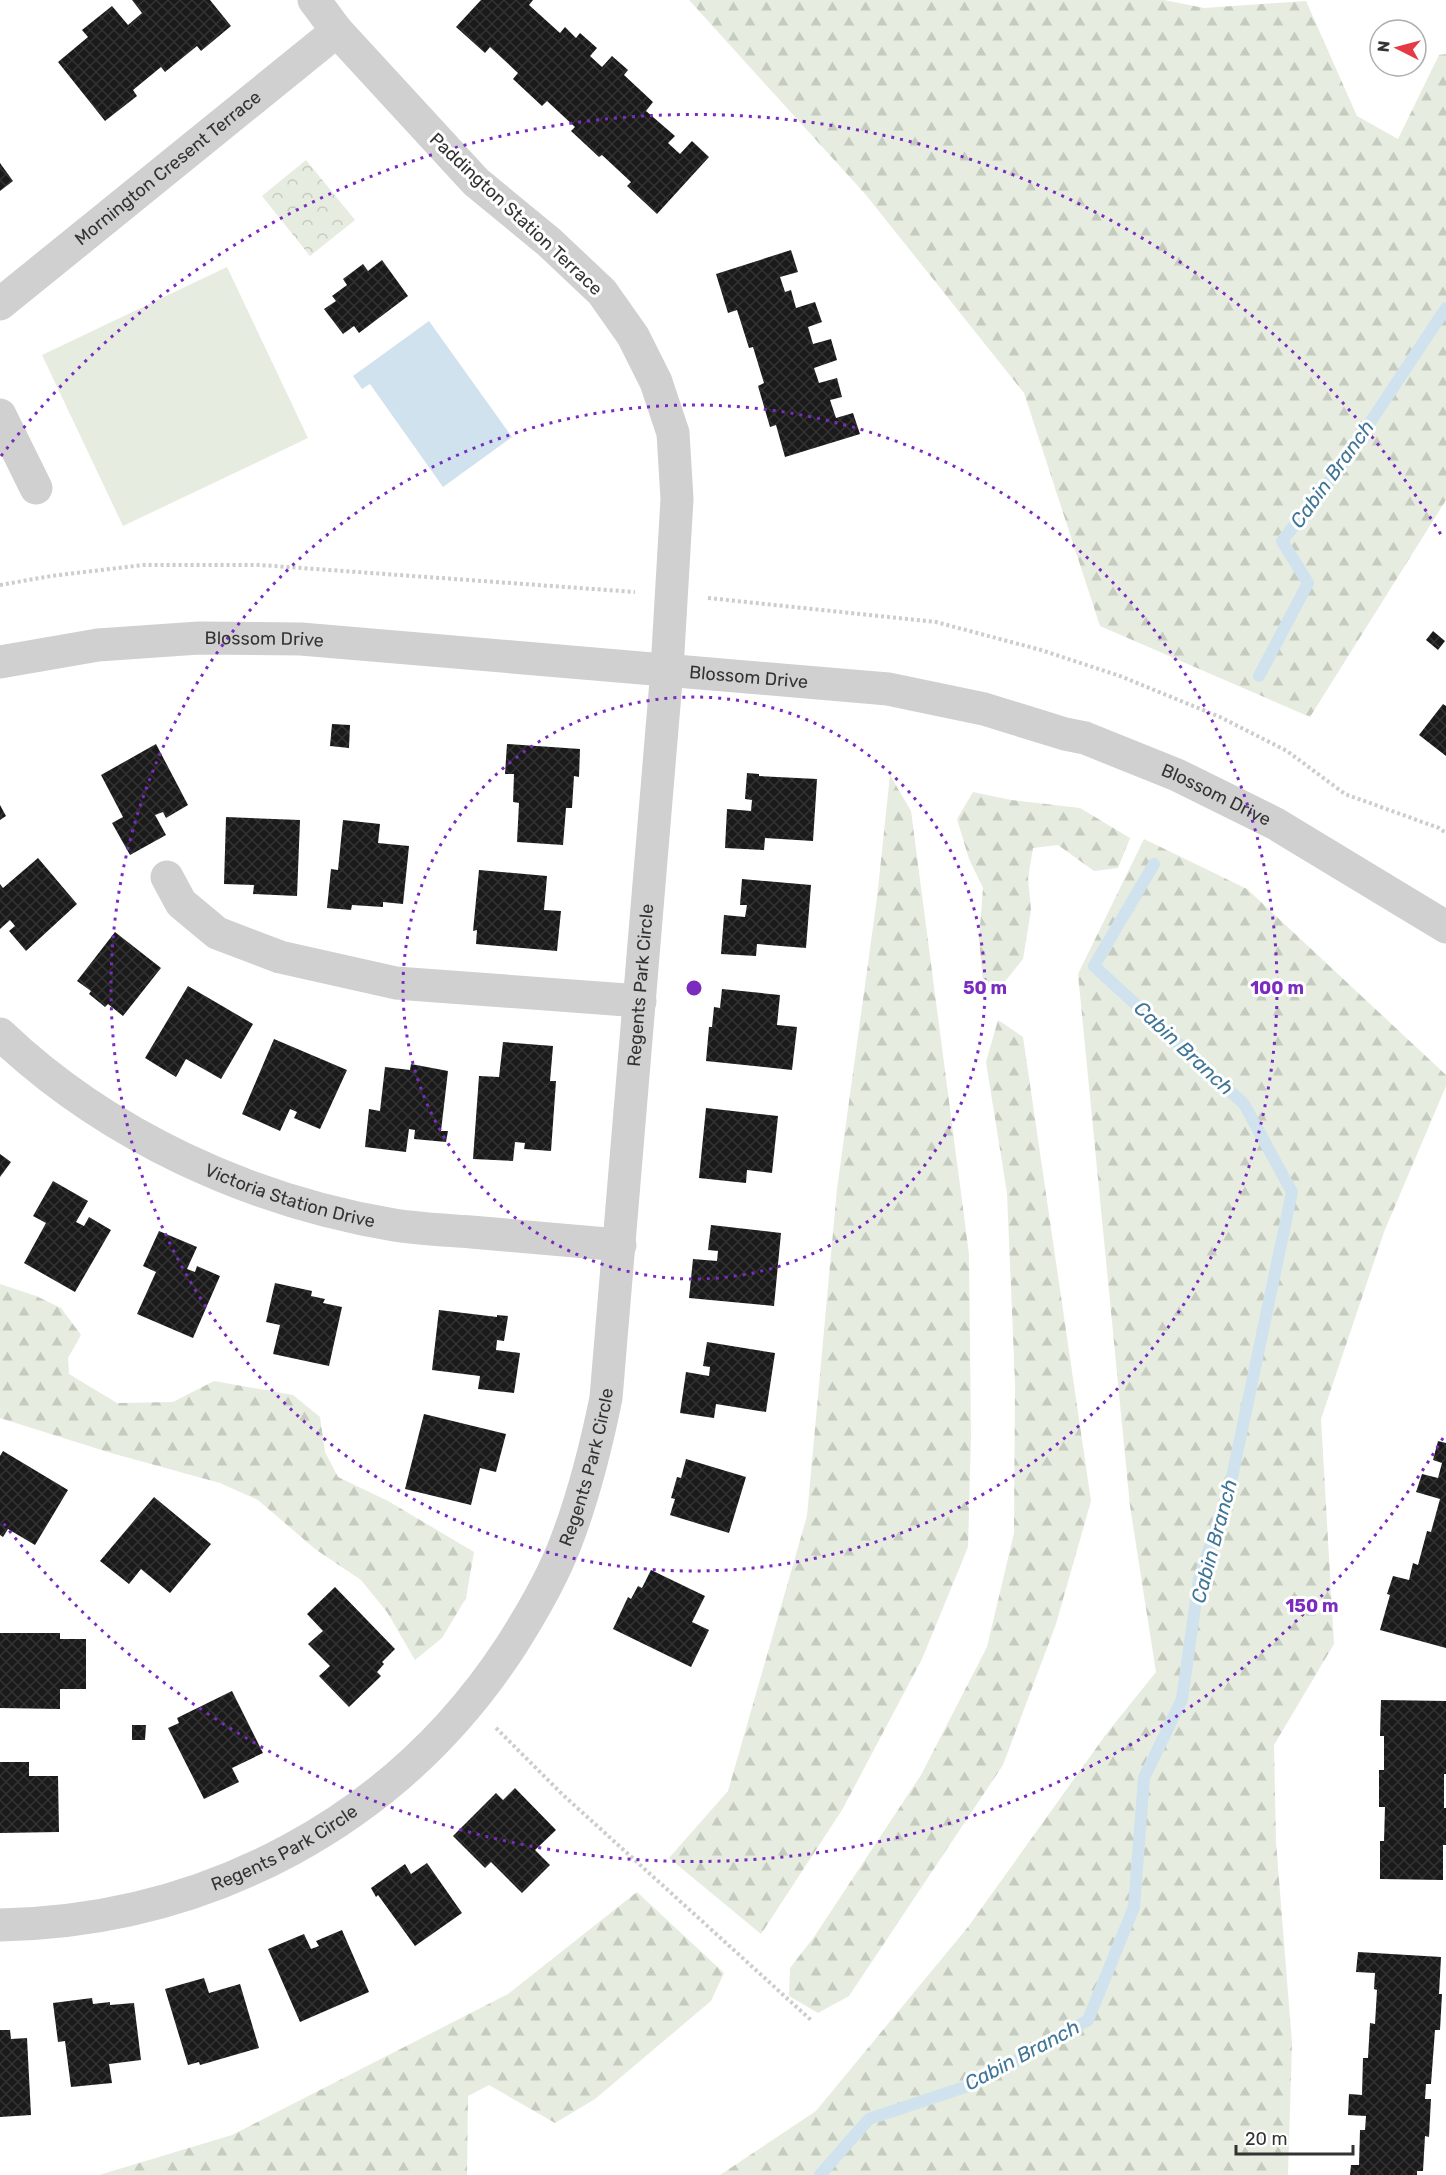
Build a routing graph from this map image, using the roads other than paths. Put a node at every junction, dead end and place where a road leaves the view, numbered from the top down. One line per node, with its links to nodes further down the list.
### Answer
1 (314, 0): 2 (street, Paddington Station Terrace)
2 (337, 31): 3 (street, Mornington Cresent Terrace); 7 (street, Paddington Station Terrace)
3 (0, 304)
4 (0, 414): 5 (street)
5 (36, 488)
6 (0, 662): 7 (street, Blossom Drive)
7 (667, 669): 9 (street, Blossom Drive); 10 (street, Regents Park Circle)
8 (167, 877): 10 (street)
9 (1446, 927)
10 (640, 1001): 12 (street, Regents Park Circle)
11 (0, 1034): 12 (street, Victoria Station Drive)
12 (620, 1245): 13 (street, Regents Park Circle)
13 (0, 1925)

